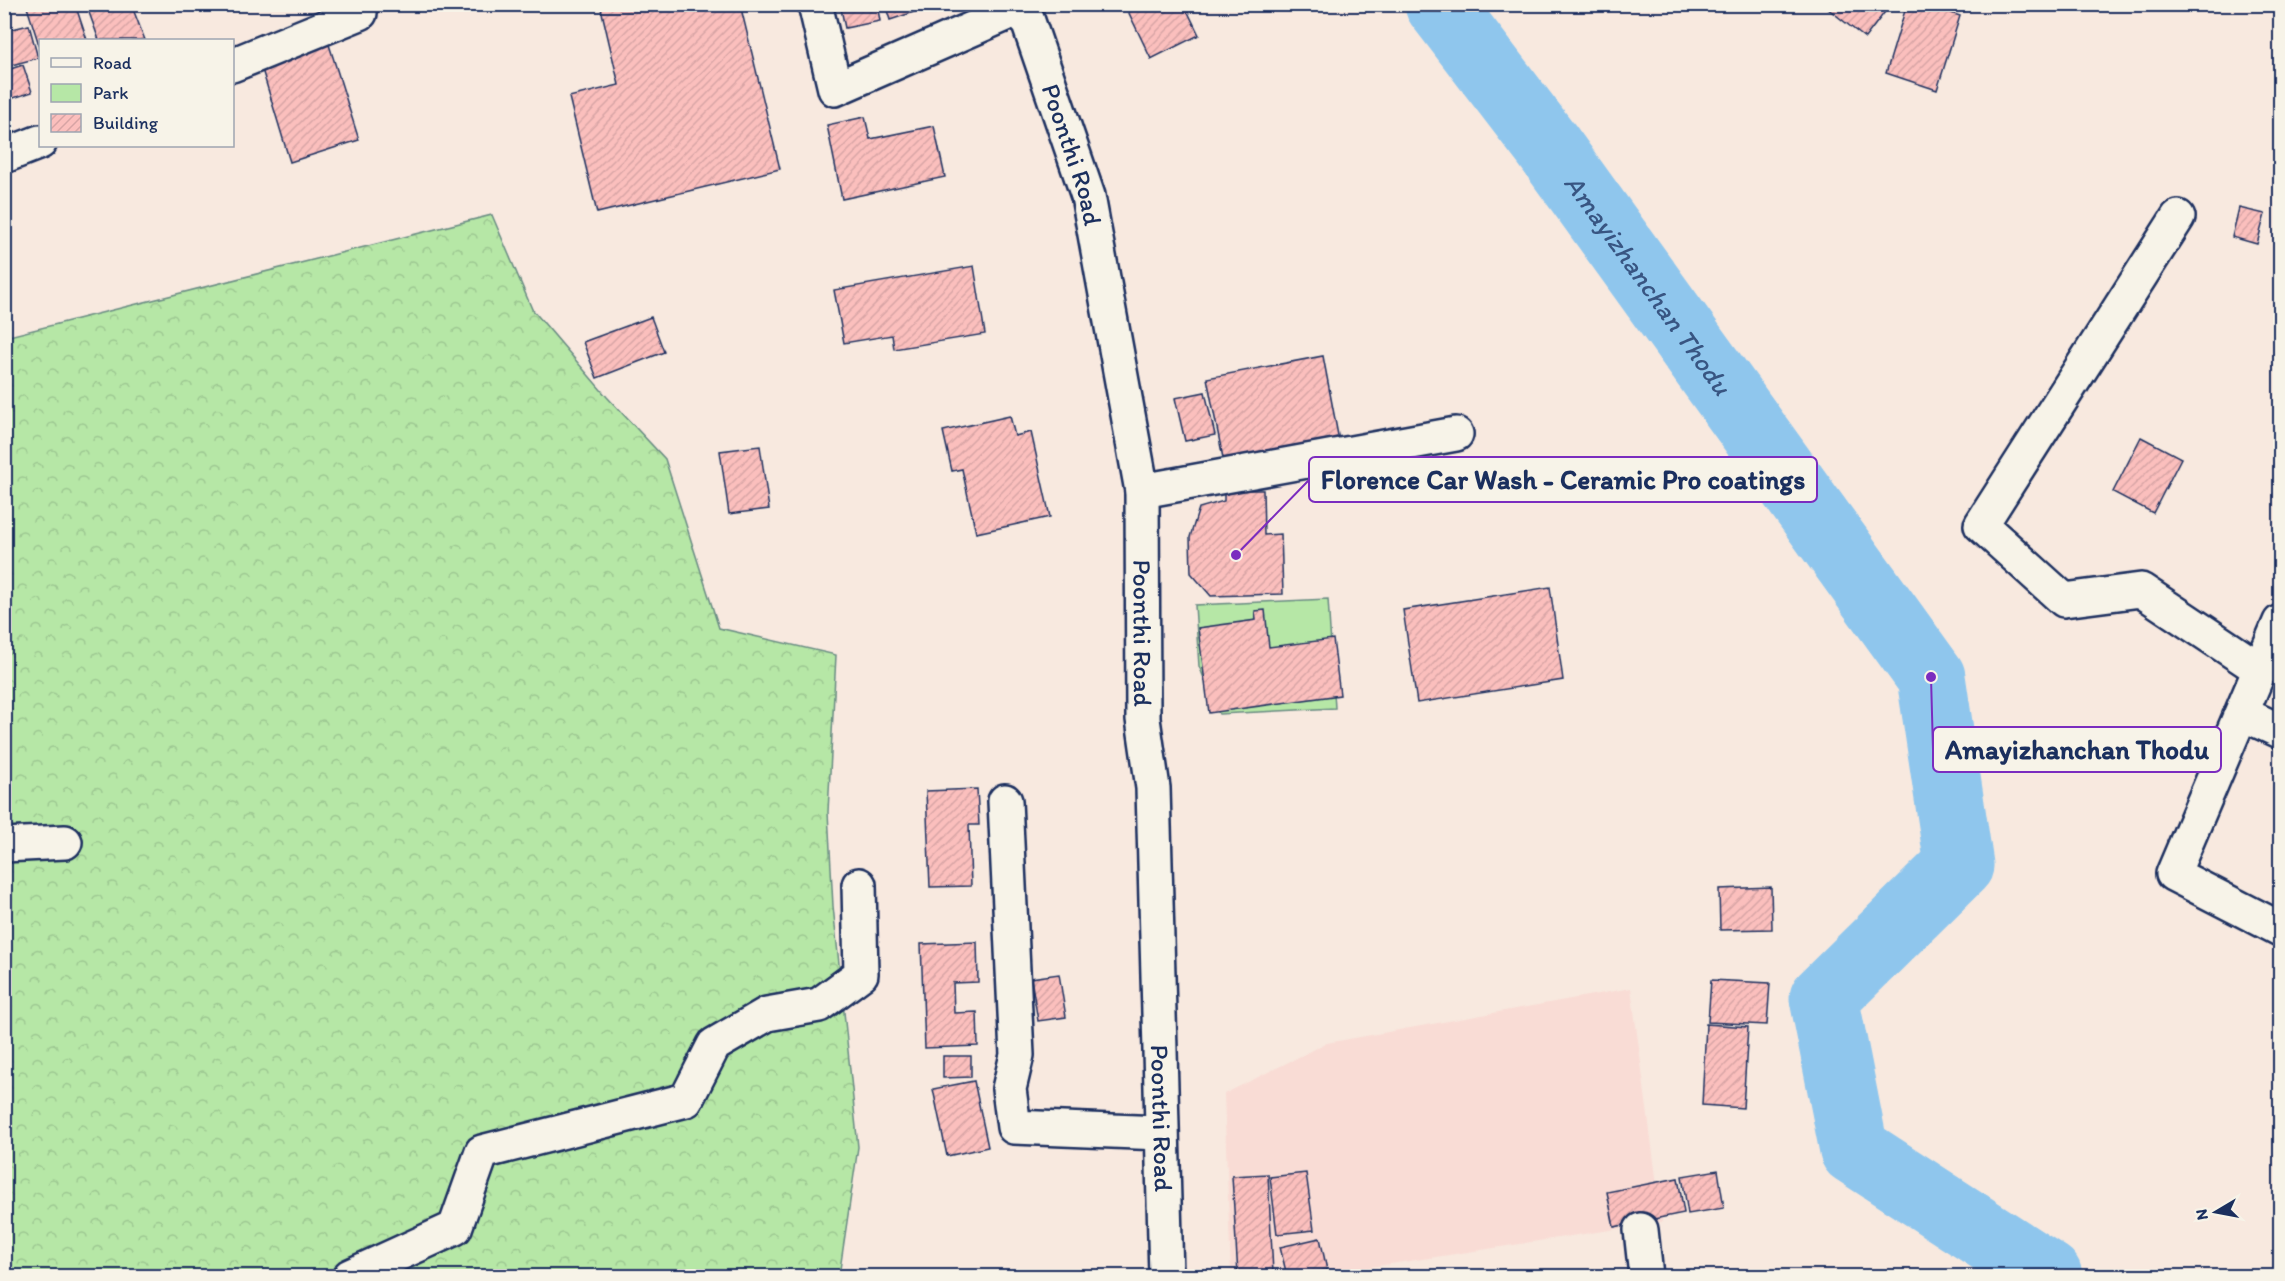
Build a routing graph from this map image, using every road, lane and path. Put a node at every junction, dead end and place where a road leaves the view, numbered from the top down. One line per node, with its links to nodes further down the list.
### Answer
1 (815, 4): 2 (street)
2 (1022, 6): 9 (street, Poonthi Road)
3 (360, 14): 4 (street)
4 (234, 64)
5 (39, 142): 6 (street)
6 (4, 156)
7 (2178, 217): 11 (street)
8 (1456, 434): 9 (street)
9 (1142, 491): 19 (street, Poonthi Road)
10 (2280, 622): 11 (street)
11 (2261, 670): 12 (street)
12 (2243, 714): 13 (street); 18 (street)
13 (2280, 731)
14 (1005, 801): 19 (street)
15 (65, 842): 16 (street)
16 (4, 845)
17 (859, 885): 21 (street)
18 (2280, 929)
19 (1161, 1133): 22 (street, Poonthi Road)
20 (1641, 1230): 23 (street)
21 (350, 1276)
22 (1166, 1276)
23 (1646, 1276)

